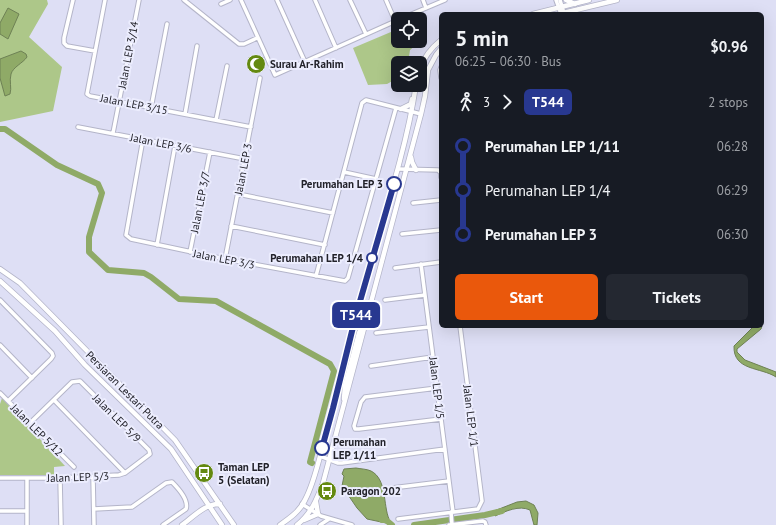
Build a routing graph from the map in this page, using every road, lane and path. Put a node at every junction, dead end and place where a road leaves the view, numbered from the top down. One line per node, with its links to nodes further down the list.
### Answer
1 (72, 0): 34 (street)
2 (105, 0): 34 (street, Jalan LEP 3/15)
3 (139, 0): 42 (street, Jalan LEP 3/14)
4 (184, 0): 30 (street)
5 (230, 0): 18 (street)
6 (241, 0): 30 (street)
7 (277, 0): 37 (street)
8 (314, 0): 33 (street)
9 (350, 0): 29 (street)
10 (386, 0): 22 (street)
11 (423, 0): 21 (street)
12 (445, 0): 21 (street)
13 (556, 0): 20 (street)
14 (560, 0): 20 (street)
15 (566, 0): 19 (street)
16 (589, 0): 19 (street)
17 (617, 0): 26 (street)
18 (221, 4)
19 (575, 4): 20 (street)
20 (560, 7): 24 (street); 25 (street)
21 (426, 8): 23 (street)
22 (393, 12)
23 (417, 12)
24 (541, 12)
25 (561, 12)
26 (565, 12)
27 (391, 23): 29 (street)
28 (167, 24): 43 (street)
29 (366, 34): 33 (street)
30 (257, 38): 37 (street)
31 (439, 42): 36 (street)
32 (197, 46): 46 (street)
33 (336, 48): 37 (street)
34 (95, 51): 42 (street, Jalan LEP 3/15)
35 (439, 51): 47 (street)
36 (426, 56)
37 (305, 62)
38 (227, 66): 48 (street)
39 (260, 78): 50 (street, Jalan LEP 3)
40 (414, 92): 44 (street)
41 (415, 92): 45 (street)
42 (119, 101): 43 (street, Jalan LEP 3/15); 51 (street, Jalan LEP 3/14)
43 (151, 108): 46 (street, Jalan LEP 3/15)
44 (399, 108): 45 (street); 60 (street); 62 (street)
45 (412, 112): 47 (street); 57 (street)
46 (185, 114): 48 (street, Jalan LEP 3/15)
47 (421, 114): 55 (street)
48 (216, 120): 50 (street, Jalan LEP 3/15)
49 (78, 127): 51 (street, Jalan LEP 3/6)
50 (251, 127): 56 (street, Jalan LEP 3)
51 (113, 133): 52 (street, Jalan LEP 3/6)
52 (143, 139): 53 (street, Jalan LEP 3/6); 71 (street, Jalan LEP 3/3)
53 (175, 146): 54 (street, Jalan LEP 3/6); 71 (street)
54 (210, 152): 56 (street, Jalan LEP 3/6); 72 (street, Jalan LEP 3/7)
55 (411, 155): 58 (street); 59 (street)
56 (244, 159): 63 (street, Jalan LEP 3)
57 (398, 169): 58 (street); 100 (street)
58 (407, 170): 59 (street); 101 (street)
59 (416, 170): 61 (street)
60 (344, 172): 62 (street); 66 (street)
61 (439, 172)
62 (376, 179): 78 (street, Jalan LEP 3/3)
63 (238, 194): 66 (street); 67 (street, Jalan LEP 3)
64 (439, 200): 65 (street)
65 (413, 203)
66 (333, 213): 70 (street)
67 (231, 226): 70 (street); 73 (street, Jalan LEP 3)
68 (439, 230): 69 (street)
69 (402, 234)
70 (325, 244): 78 (street)
71 (157, 245): 72 (street, Jalan LEP 3/3)
72 (190, 252): 73 (street, Jalan LEP 3/3)
73 (225, 259): 78 (street, Jalan LEP 3/3)
74 (439, 262): 75 (street)
75 (421, 264): 76 (street); 80 (street, Jalan LEP 1/5)
76 (395, 268)
77 (0, 269): 83 (street, Persiaran Lestari Putra)
78 (316, 276)
79 (0, 281): 86 (street, Persiaran Lestari Putra)
80 (425, 295): 82 (street); 84 (street, Jalan LEP 1/5)
81 (0, 300): 91 (street)
82 (385, 300)
83 (60, 324): 86 (street); 111 (street, Persiaran Lestari Putra)
84 (429, 327): 87 (street); 89 (street, Jalan LEP 1/5)
85 (460, 328): 118 (street, Jalan LEP 1/1)
86 (55, 331): 113 (street, Persiaran Lestari Putra)
87 (376, 333)
88 (0, 345): 91 (street)
89 (433, 357): 90 (street); 92 (street, Jalan LEP 1/5)
90 (371, 366)
91 (32, 378): 95 (street)
92 (437, 388): 96 (street, Jalan LEP 1/5); 96 (street)
93 (0, 393): 95 (street, Jalan LEP 5/12)
94 (54, 400): 97 (street); 99 (street, Jalan LEP 5/9); 103 (street)
95 (8, 401): 97 (street, Jalan LEP 5/12)
96 (441, 419): 98 (street, Jalan LEP 1/5)
97 (30, 423): 102 (street, Jalan LEP 5/12)
98 (445, 450): 101 (street); 108 (street, Jalan LEP 1/5)
99 (149, 455): 103 (street, Jalan LEP 5/3)
100 (320, 456): 101 (street); 112 (street)
101 (329, 460): 110 (street)
102 (74, 467)
103 (125, 473): 104 (street, Jalan LEP 5/3)
104 (93, 477): 107 (street, Jalan LEP 5/3); 114 (street)
105 (0, 478): 106 (street, Jalan LEP 5/3)
106 (27, 478): 107 (street, Jalan LEP 5/3); 115 (street)
107 (60, 478): 125 (street)
108 (449, 481): 109 (street); 118 (street, Jalan LEP 1/5)
109 (392, 488)
110 (316, 502): 116 (street); 119 (street)
111 (220, 504): 113 (street); 130 (street, Persiaran Lestari Putra)
112 (302, 504): 116 (street); 131 (street)
113 (208, 506): 128 (street); 129 (street, Persiaran Lestari Putra)
114 (94, 509): 126 (street); 127 (street)
115 (27, 510): 117 (street); 124 (street)
116 (311, 510): 119 (street); 122 (street)
117 (0, 511)
118 (452, 513): 121 (street); 123 (street, Jalan LEP 1/5)
119 (320, 515): 120 (street); 122 (street); 133 (street)
120 (329, 519): 133 (street); 134 (street)
121 (398, 519)
122 (302, 521): 132 (street)
123 (452, 524): 135 (street)
124 (27, 525)
125 (61, 525)
126 (94, 525)
127 (163, 525)
128 (182, 525)
129 (222, 525)
130 (234, 525)
131 (280, 525)
132 (297, 525)
133 (320, 525)
134 (352, 525)
135 (486, 525)

